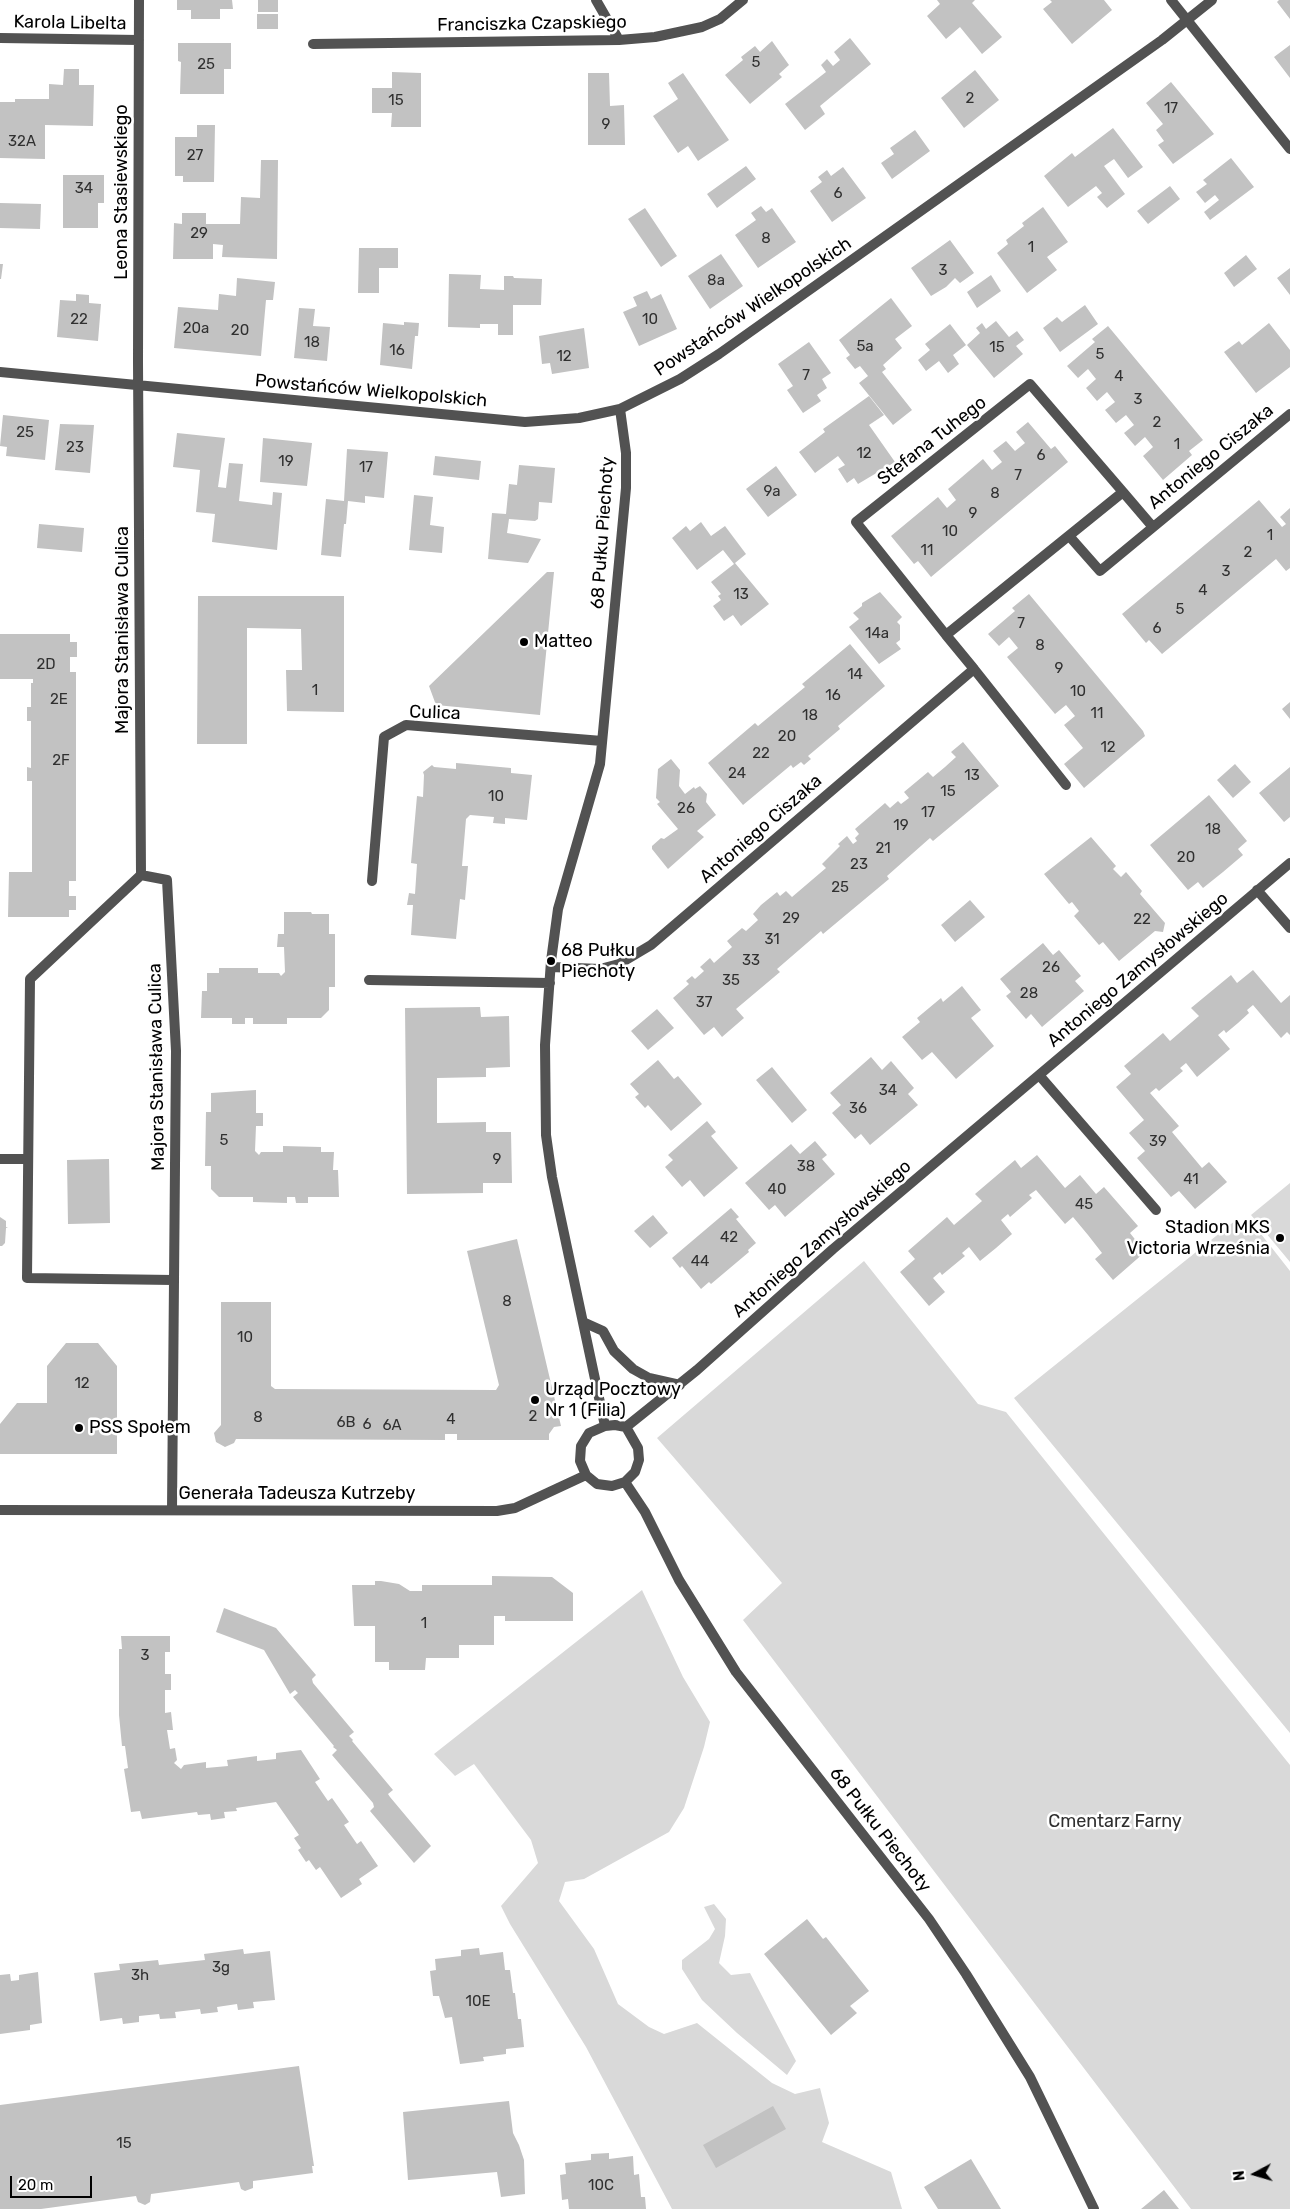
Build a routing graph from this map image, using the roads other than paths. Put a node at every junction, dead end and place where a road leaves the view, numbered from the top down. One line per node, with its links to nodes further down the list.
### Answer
1 (139, 0): 8 (street, Leona Stasiewskiego)
2 (596, 0): 9 (street)
3 (742, 0): 9 (street, Franciszka Czapskiego)
4 (1171, 0): 6 (street)
5 (1212, 0): 6 (street, Powstańców Wielkopolskich)
6 (1188, 20): 11 (street); 14 (street, Powstańców Wielkopolskich)
7 (0, 38): 8 (street, Karola Libelta)
8 (138, 40): 13 (street, Leona Stasiewskiego)
9 (619, 40): 10 (street, Franciszka Czapskiego)
10 (313, 44)
11 (1290, 149)
12 (0, 372): 13 (street, Powstańców Wielkopolskich)
13 (138, 385): 14 (street, Powstańców Wielkopolskich); 24 (street, Majora Stanisława Culica)
14 (620, 409): 21 (street, 68 Pułku Piechoty)
15 (1290, 414): 17 (street, Antoniego Ciszaka)
16 (1123, 492): 17 (street, Antoniego Ciszaka); 18 (street, Antoniego Ciszaka); 19 (street, Stefana Tuhego)
17 (1152, 526): 18 (street, Antoniego Ciszaka)
18 (1070, 537): 19 (street, Antoniego Ciszaka)
19 (946, 635): 20 (street)
20 (974, 669): 22 (street); 28 (street, Antoniego Ciszaka)
21 (602, 741): 25 (street, Culica); 28 (street, 68 Pułku Piechoty)
22 (1066, 785)
23 (1290, 863): 26 (street, Antoniego Zamysłowskiego)
24 (141, 875): 33 (street); 35 (street, Majora Stanisława Culica)
25 (372, 881)
26 (1258, 890): 27 (street); 31 (street, Antoniego Zamysłowskiego)
27 (1290, 928)
28 (551, 967): 30 (street, 68 Pułku Piechoty)
29 (369, 980): 30 (street)
30 (550, 983): 36 (street, 68 Pułku Piechoty)
31 (1039, 1075): 34 (street); 37 (street, Antoniego Zamysłowskiego)
32 (0, 1159): 33 (street)
33 (28, 1160): 35 (street)
34 (1156, 1210)
35 (173, 1280): 43 (street, Majora Stanisława Culica)
36 (583, 1322): 37 (street); 38 (street, 68 Pułku Piechoty)
37 (680, 1385): 39 (street, Antoniego Zamysłowskiego)
38 (605, 1426): 39 (street); 40 (street)
39 (626, 1428): 41 (street)
40 (586, 1475): 41 (street); 43 (street, Generała Tadeusza Kutrzeby)
41 (625, 1482): 44 (street, 68 Pułku Piechoty)
42 (0, 1510): 43 (street, Generała Tadeusza Kutrzeby)
43 (172, 1510)
44 (1094, 2209)

